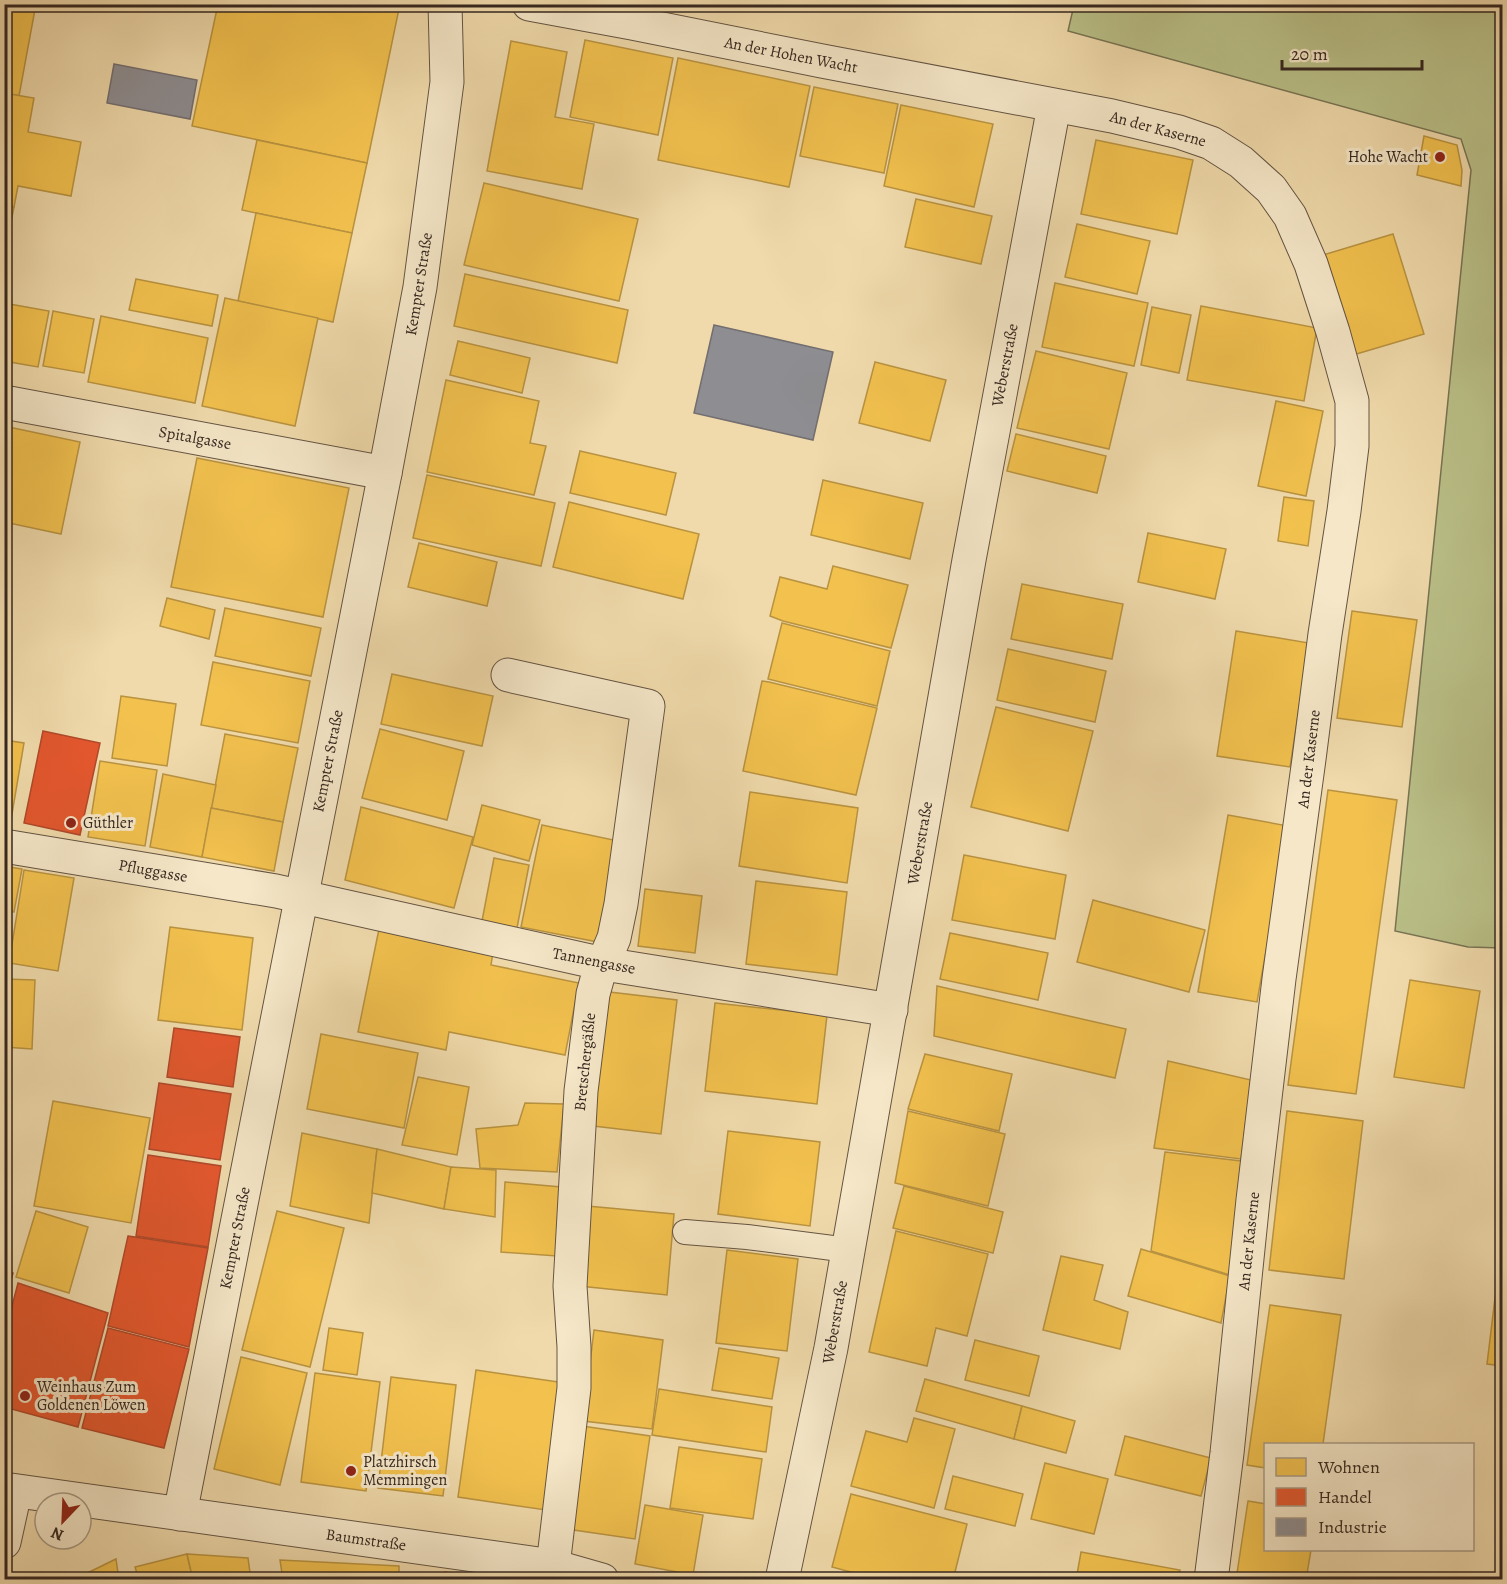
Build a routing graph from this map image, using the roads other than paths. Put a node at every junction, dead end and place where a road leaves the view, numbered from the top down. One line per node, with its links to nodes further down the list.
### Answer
1 (445, 4): 5 (street, Kempter Straße)
2 (529, 4): 3 (street, An der Hohen Wacht)
3 (1054, 106): 10 (street, Weberstraße); 19 (street, An der Kaserne)
4 (4, 402): 5 (street, Spitalgasse)
5 (385, 472): 8 (street, Kempter Straße)
6 (508, 675): 9 (street, Bretschergäßle)
7 (4, 846): 8 (street, Pfluggasse)
8 (301, 897): 9 (street, Tannengasse); 14 (street, Kempter Straße)
9 (604, 964): 10 (street, Tannengasse); 16 (street, Bretschergäßle)
10 (891, 1010): 12 (street, Weberstraße)
11 (685, 1232): 12 (lane)
12 (848, 1250): 18 (street, Weberstraße)
13 (10, 1490): 14 (street, Baumstraße); 15 (street)
14 (180, 1514): 16 (street, Baumstraße)
15 (4, 1542)
16 (553, 1566): 17 (street, Baumstraße)
17 (602, 1580)
18 (782, 1580)
19 (1211, 1580)

